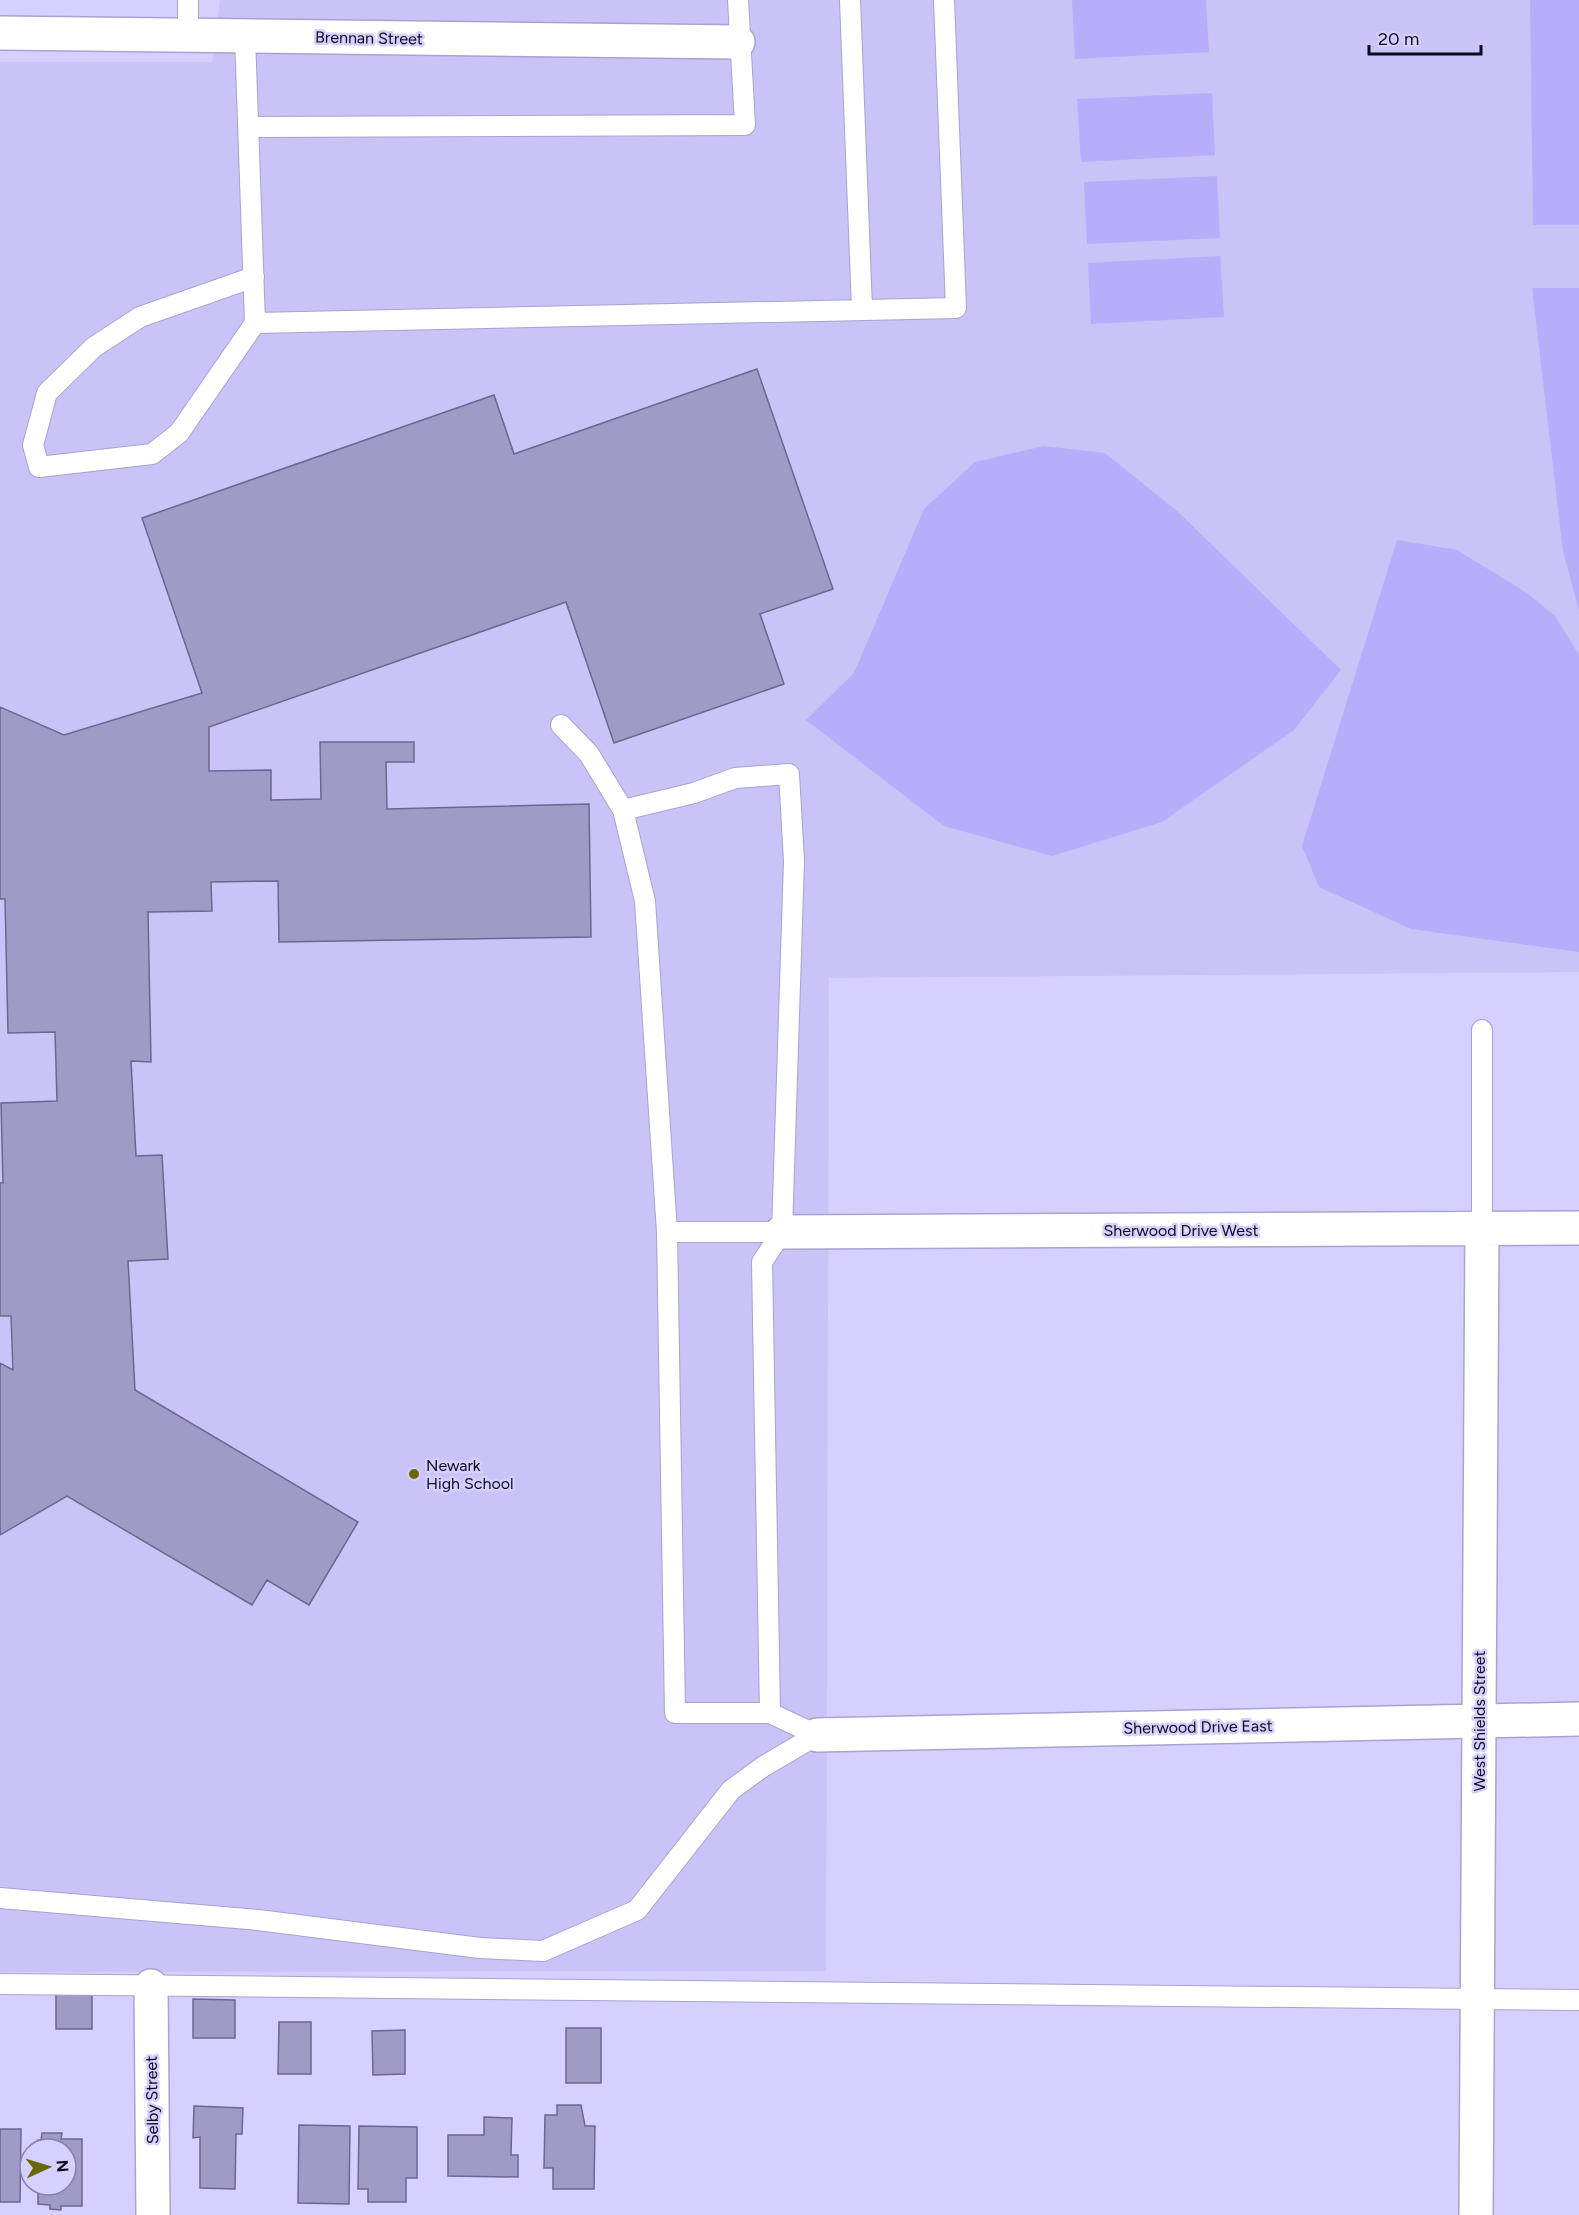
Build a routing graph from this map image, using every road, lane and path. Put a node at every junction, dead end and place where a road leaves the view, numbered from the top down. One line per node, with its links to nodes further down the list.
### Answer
1 (188, 0): 6 (lane)
2 (738, 0): 8 (lane)
3 (850, 0): 11 (lane)
4 (944, 0): 11 (lane)
5 (0, 33): 6 (street, Brennan Street)
6 (188, 36): 7 (street, Brennan Street)
7 (245, 36): 8 (street, Brennan Street); 9 (lane)
8 (738, 42): 9 (lane)
9 (248, 127): 10 (lane)
10 (254, 277): 12 (lane); 12 (lane)
11 (862, 309): 12 (lane)
12 (255, 323)
13 (561, 725): 14 (lane)
14 (623, 810): 18 (lane); 19 (lane)
15 (1482, 1030): 16 (lane)
16 (1482, 1227): 17 (street, Sherwood Drive West); 19 (street, Sherwood Drive West); 22 (street, West Shields Street)
17 (1579, 1228)
18 (667, 1232): 19 (lane); 20 (lane)
19 (782, 1232): 20 (lane)
20 (770, 1713): 23 (lane)
21 (1579, 1719): 22 (street, Sherwood Drive East)
22 (1479, 1721): 23 (street, Sherwood Drive East); 28 (street, West Shields Street)
23 (817, 1735): 24 (lane)
24 (0, 1898)
25 (0, 1984): 26 (lane)
26 (150, 1986): 28 (lane); 29 (street, Selby Street)
27 (1579, 2000): 28 (lane)
28 (1478, 2001): 30 (street, West Shields Street)
29 (153, 2215)
30 (1476, 2215)

